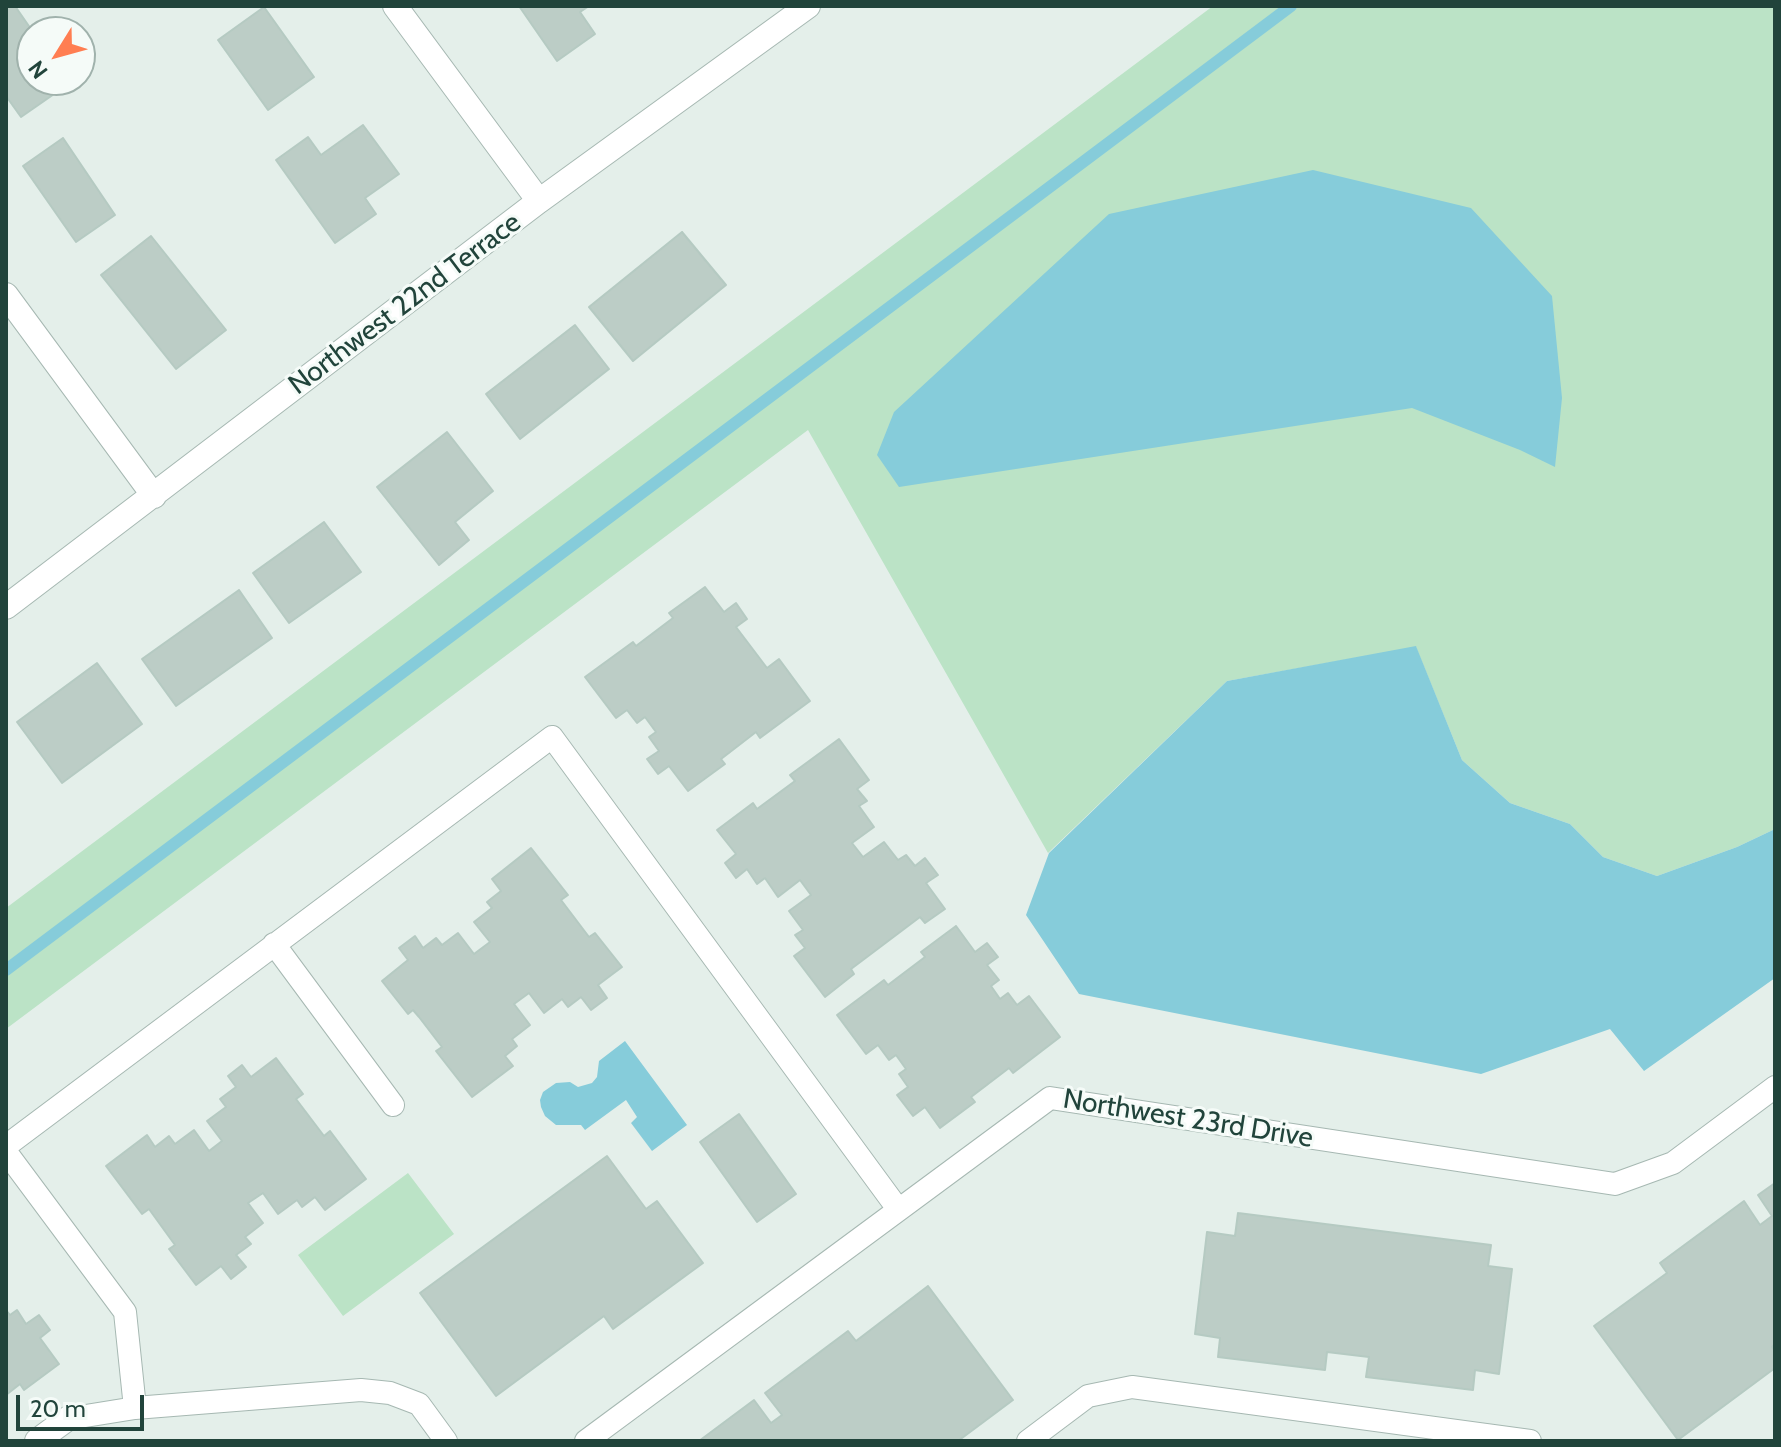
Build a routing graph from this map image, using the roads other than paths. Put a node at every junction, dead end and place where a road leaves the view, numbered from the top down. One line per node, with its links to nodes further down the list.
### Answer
1 (395, 6): 3 (street)
2 (808, 6): 3 (street, Northwest 22nd Terrace)
3 (539, 201): 5 (street, Northwest 22nd Terrace)
4 (6, 295): 5 (street)
5 (154, 496): 6 (street, Northwest 22nd Terrace)
6 (6, 607)
7 (274, 944): 9 (lane); 10 (lane); 11 (lane)
8 (1775, 1087): 11 (lane, Northwest 23rd Drive)
9 (393, 1105)
10 (6, 1149): 12 (lane)
11 (898, 1209): 16 (lane, Northwest 23rd Drive)
12 (135, 1408): 13 (lane); 15 (lane)
13 (67, 1419): 14 (street)
14 (37, 1441)
15 (446, 1441)
16 (586, 1441)
17 (1028, 1441): 18 (lane)
18 (1530, 1441)

